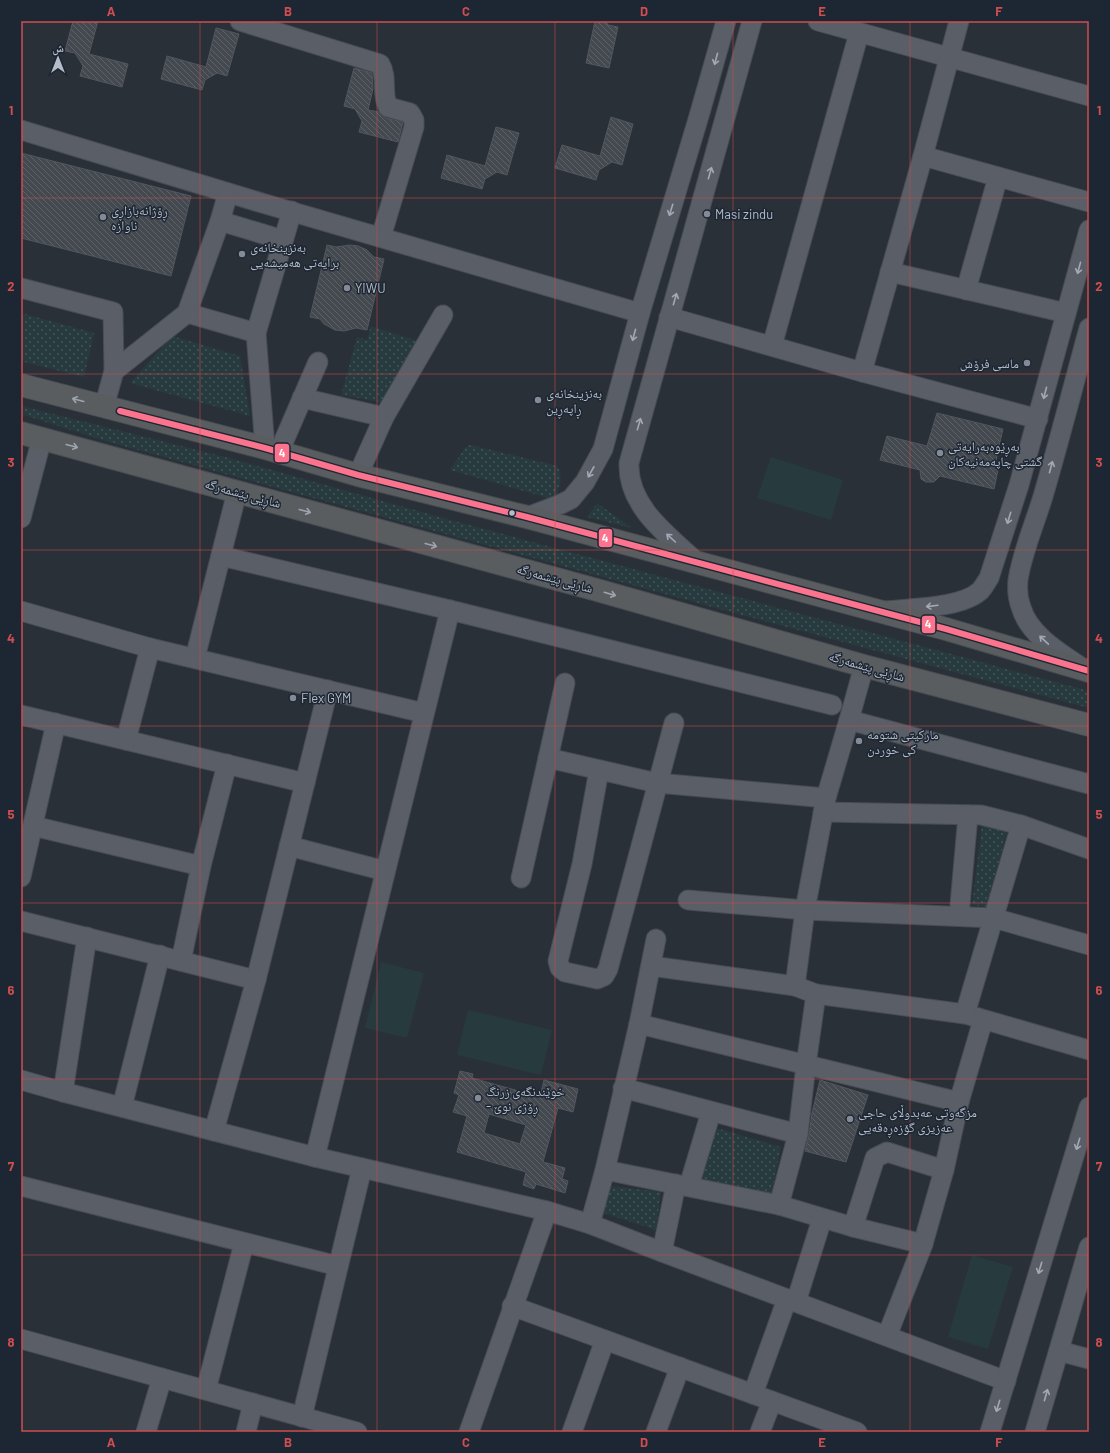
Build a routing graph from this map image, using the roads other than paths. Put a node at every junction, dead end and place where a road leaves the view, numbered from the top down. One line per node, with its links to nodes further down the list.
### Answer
1 (240, 21): 19 (street)
2 (726, 21): 9 (street, one-way to 9)
3 (752, 21): 10 (street)
4 (818, 21): 6 (street)
5 (959, 21): 7 (street)
6 (859, 33): 7 (street); 31 (street)
7 (948, 58): 8 (street); 12 (street)
8 (1089, 96)
9 (699, 116): 10 (street); 25 (street, one-way to 25)
10 (724, 123): 28 (street, one-way to 10)
11 (21, 130): 14 (street)
12 (923, 156): 13 (street); 21 (street)
13 (998, 177): 15 (street); 23 (street)
14 (228, 193): 16 (street); 17 (street)
15 (1089, 202)
16 (292, 211): 19 (street); 20 (street)
17 (220, 221): 20 (street); 24 (street)
18 (1089, 230): 26 (street, one-way to 26)
19 (381, 237): 25 (street)
20 (283, 240): 30 (street)
21 (890, 272): 23 (street); 34 (street)
22 (21, 288): 33 (street)
23 (966, 290): 26 (street)
24 (187, 313): 30 (street); 33 (street)
25 (640, 313): 42 (street, one-way to 42)
26 (1066, 313): 39 (street, one-way to 39)
27 (443, 315): 38 (street)
28 (669, 318): 31 (street); 44 (street, one-way to 28)
29 (1089, 328): 48 (street, one-way to 29)
30 (256, 333): 43 (street)
31 (772, 346): 34 (street)
32 (318, 362): 36 (street)
33 (114, 371): 37 (street)
34 (862, 372): 39 (street)
35 (21, 385): 37 (highway, one-way to 35)
36 (302, 398): 38 (street); 43 (street)
37 (104, 407): 43 (highway)
38 (384, 417): 45 (street)
39 (1038, 418): 46 (street)
40 (21, 432): 41 (highway, شاڕێی پێشمەرگە)
41 (42, 438): 47 (highway, شاڕێی پێشمەرگە, one-way to 47); 49 (street)
42 (603, 449): 44 (street); 50 (street, one-way to 50)
43 (272, 450): 45 (highway)
44 (630, 456): 52 (street, one-way to 44)
45 (358, 475): 50 (highway)
46 (1019, 485): 48 (street); 55 (street, one-way to 55)
47 (237, 492): 51 (street); 58 (highway, شاڕێی پێشمەرگە, one-way to 58)
48 (1044, 492): 59 (street, one-way to 48)
49 (22, 511)
50 (527, 517): 52 (highway)
51 (221, 556): 53 (street); 57 (street)
52 (700, 564): 55 (highway)
53 (450, 610): 62 (street); 63 (street)
54 (21, 611): 56 (street)
55 (879, 612): 59 (highway)
56 (150, 648): 57 (street); 69 (street)
57 (194, 658): 61 (street)
58 (864, 666): 65 (street); 68 (highway, شاڕێی پێشمەرگە)
59 (1088, 671)
60 (565, 683): 70 (street)
61 (328, 690): 63 (street); 73 (street)
62 (832, 705)
63 (424, 713): 83 (street)
64 (21, 715): 66 (street)
65 (849, 720): 75 (street); 76 (street)
66 (56, 723): 69 (street); 79 (street)
67 (674, 723): 74 (street)
68 (1089, 725)
69 (126, 740): 71 (street)
70 (548, 758): 72 (street); 85 (street)
71 (227, 764): 73 (street); 82 (street)
72 (599, 770): 74 (street); 74 (street)
73 (305, 783): 80 (street)
74 (658, 783): 76 (street)
75 (1089, 784)
76 (825, 805): 77 (street); 87 (street)
77 (968, 815): 78 (street); 88 (street)
78 (1021, 825): 81 (street); 89 (street)
79 (33, 826): 82 (street); 84 (street)
80 (289, 846): 83 (street); 97 (street)
81 (1089, 849)
82 (201, 866): 95 (street)
83 (385, 871): 114 (street)
84 (21, 877)
85 (521, 878)
86 (688, 900): 87 (street)
87 (805, 910): 88 (street); 98 (street)
88 (959, 916): 89 (street)
89 (994, 918): 93 (street); 100 (street)
90 (21, 921): 91 (street)
91 (87, 937): 94 (street); 107 (street)
92 (656, 939): 96 (street)
93 (1089, 945)
94 (160, 955): 95 (street); 109 (street)
95 (181, 960): 97 (street)
96 (651, 966): 98 (street); 102 (street)
97 (256, 980): 112 (street)
98 (795, 986): 99 (street)
99 (816, 994): 100 (street); 104 (street)
100 (965, 1014): 101 (street)
101 (984, 1020): 103 (street); 108 (street)
102 (639, 1024): 104 (street); 106 (street)
103 (1089, 1050)
104 (806, 1066): 108 (street); 113 (street)
105 (21, 1080): 107 (street)
106 (623, 1088): 111 (street); 116 (street)
107 (63, 1092): 109 (street)
108 (960, 1102): 117 (street)
109 (122, 1107): 112 (street)
110 (1089, 1107): 139 (street, one-way to 139)
111 (711, 1112): 113 (street); 118 (street)
112 (214, 1131): 114 (street)
113 (798, 1134): 120 (street)
114 (315, 1157): 115 (street)
115 (362, 1168): 121 (street); 129 (street)
116 (605, 1170): 118 (street); 123 (street)
117 (944, 1170): 124 (street); 126 (street)
118 (683, 1185): 120 (street); 128 (street)
119 (21, 1186): 125 (street)
120 (779, 1205): 122 (street)
121 (547, 1211): 123 (street); 131 (street)
122 (822, 1219): 124 (street); 130 (street)
123 (590, 1224): 128 (street)
124 (853, 1227): 126 (street)
125 (244, 1242): 129 (street); 140 (street)
126 (924, 1244): 132 (street)
127 (1089, 1247): 135 (street)
128 (662, 1252): 130 (street)
129 (338, 1266): 144 (street)
130 (792, 1300): 132 (street); 141 (street)
131 (512, 1306): 134 (street); 148 (street)
132 (887, 1336): 139 (street)
133 (21, 1339): 138 (street)
134 (605, 1340): 137 (street); 149 (street)
135 (1059, 1351): 136 (street); 154 (street, one-way to 135)
136 (1089, 1359)
137 (680, 1367): 141 (street); 150 (street)
138 (162, 1378): 140 (street); 145 (street)
139 (1006, 1381): 153 (street, one-way to 153)
140 (206, 1390): 143 (street)
141 (753, 1394): 142 (street)
142 (772, 1401): 151 (street); 152 (street)
143 (254, 1403): 144 (street); 146 (street)
144 (302, 1417): 147 (street)
145 (146, 1432)
146 (246, 1432)
147 (357, 1432)
148 (469, 1432)
149 (572, 1432)
150 (656, 1432)
151 (760, 1432)
152 (857, 1432)
153 (990, 1432)
154 (1035, 1432)

